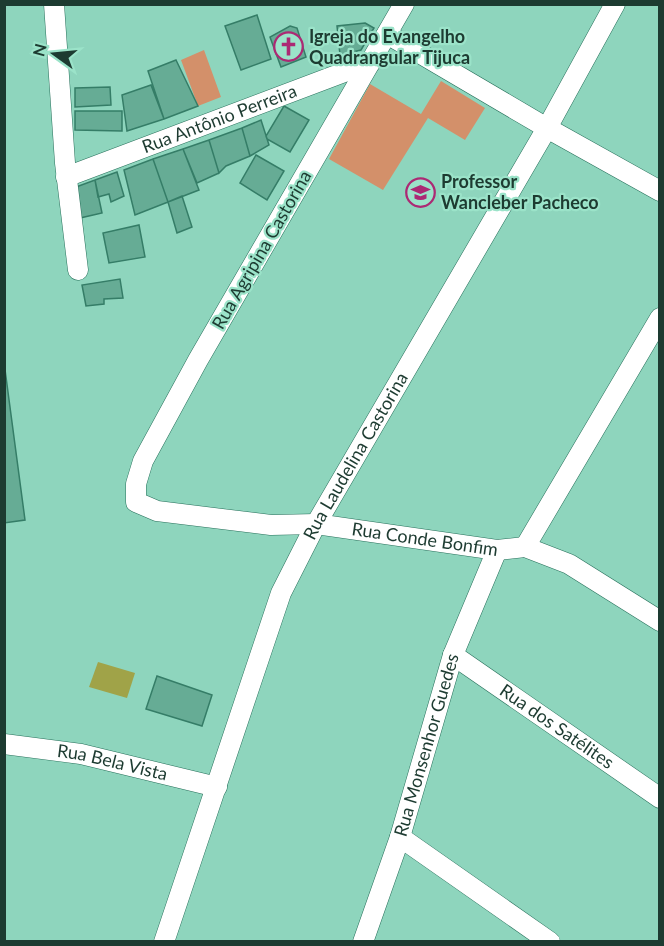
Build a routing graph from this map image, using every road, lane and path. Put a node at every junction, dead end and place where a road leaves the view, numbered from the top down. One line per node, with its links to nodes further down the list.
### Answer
1 (54, 4): 7 (street)
2 (404, 4): 4 (street, Rua Agripina Castorina)
3 (615, 4): 6 (street, Rua Laudelina Castorina)
4 (387, 34): 5 (street, Rua Agripina Castorina); 6 (street)
5 (371, 62): 7 (street, Rua Antônio Perreira); 11 (street, Rua Agripina Castorina)
6 (547, 128): 8 (street); 12 (street, Rua Laudelina Castorina)
7 (66, 177): 9 (street)
8 (660, 190)
9 (78, 270)
10 (660, 318): 13 (street)
11 (136, 502): 12 (street, Rua Conde Bonfim)
12 (316, 524): 14 (street, Rua Conde Bonfim); 18 (street, Rua Laudelina Castorina)
13 (525, 547): 14 (street, Rua Conde Bonfim); 15 (street, Rua Conde Bonfim)
14 (497, 550): 16 (street, Rua Monsenhor Guedes)
15 (660, 621)
16 (453, 655): 19 (street, Rua dos Satélites); 20 (street, Rua Monsenhor Guedes)
17 (4, 744): 18 (street, Rua Bela Vista)
18 (216, 787): 21 (street, Rua Laudelina Castorina)
19 (660, 798)
20 (400, 837): 22 (street, Rua Monsenhor Guedes); 23 (street)
21 (164, 942)
22 (363, 942)
23 (550, 942)

